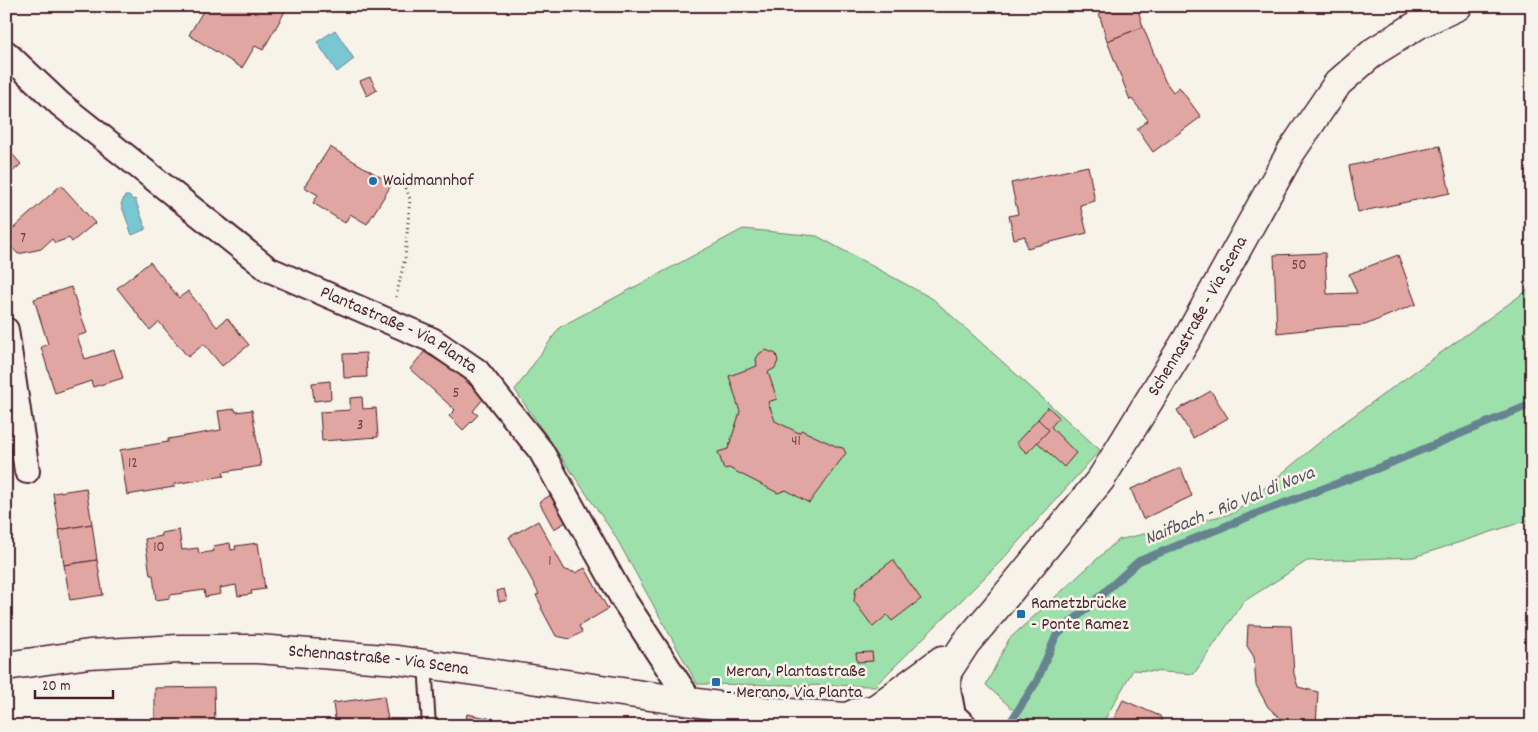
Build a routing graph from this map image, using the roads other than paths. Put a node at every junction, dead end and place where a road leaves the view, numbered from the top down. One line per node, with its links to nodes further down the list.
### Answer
1 (1449, 8): 5 (main road, Schennastraße - Via Scena)
2 (6, 53): 9 (street, Plantastraße - Via Planta)
3 (6, 330): 4 (street)
4 (27, 471)
5 (966, 643): 8 (main road, Schennastraße - Via Scena); 11 (main road, Schennastraße - Via Scena)
6 (425, 664): 7 (main road, Schennastraße - Via Scena); 9 (main road, Schennastraße - Via Scena); 14 (lane)
7 (6, 666)
8 (949, 669): 12 (street); 16 (main road, Schennastraße - Via Scena)
9 (690, 701): 10 (main road, Schennastraße - Via Scena)
10 (748, 710): 13 (main road, Schennastraße - Via Scena); 15 (main road, Schennastraße - Via Scena)
11 (874, 710): 13 (main road, Schennastraße - Via Scena); 16 (main road)
12 (959, 720): 16 (street)
13 (841, 721)
14 (429, 726)
15 (778, 726)
16 (905, 726)

